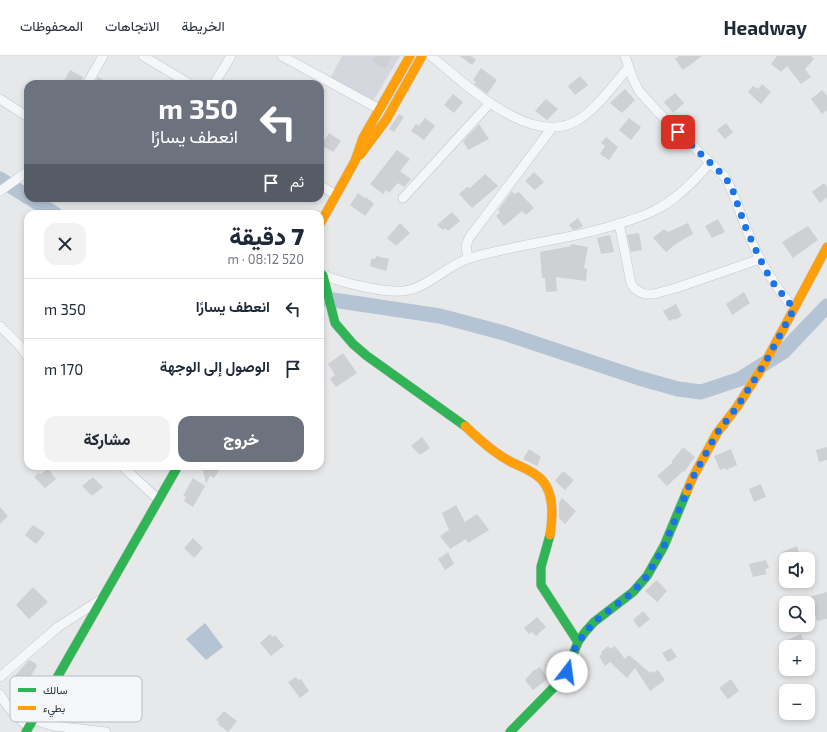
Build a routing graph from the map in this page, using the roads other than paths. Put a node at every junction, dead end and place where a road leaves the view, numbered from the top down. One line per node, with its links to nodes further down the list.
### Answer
1 (103, 56): 10 (street)
2 (143, 56): 11 (street)
3 (231, 56): 12 (street)
4 (282, 56): 13 (street)
5 (410, 56): 17 (street)
6 (422, 56): 20 (street)
7 (431, 56): 16 (street)
8 (625, 56): 9 (street)
9 (629, 67): 19 (street); 21 (street)
10 (89, 80)
11 (183, 80)
12 (216, 80)
13 (319, 80)
14 (324, 83): 17 (street)
15 (0, 99): 18 (street)
16 (490, 103): 19 (street); 26 (street)
17 (380, 109): 20 (street)
18 (24, 114)
19 (551, 129): 30 (street)
20 (355, 161): 25 (street)
21 (710, 163): 28 (street); 31 (street)
22 (24, 174): 24 (street)
23 (324, 188): 25 (street)
24 (0, 192)
25 (336, 195): 27 (street)
26 (403, 198)
27 (324, 217)
28 (619, 223): 30 (street); 31 (street)
29 (827, 247): 34 (street)
30 (468, 259): 32 (street)
31 (760, 259): 34 (street)
32 (324, 275)
33 (324, 282): 41 (street)
34 (794, 309): 41 (street)
35 (0, 326): 36 (street)
36 (24, 352)
37 (126, 470): 39 (street)
38 (176, 470): 39 (street)
39 (159, 500): 40 (street)
40 (103, 598): 42 (street); 43 (street)
41 (578, 642): 48 (street)
42 (59, 676)
43 (0, 677)
44 (0, 694): 45 (street)
45 (10, 709)
46 (30, 726): 47 (street)
47 (106, 732)
48 (510, 732)

